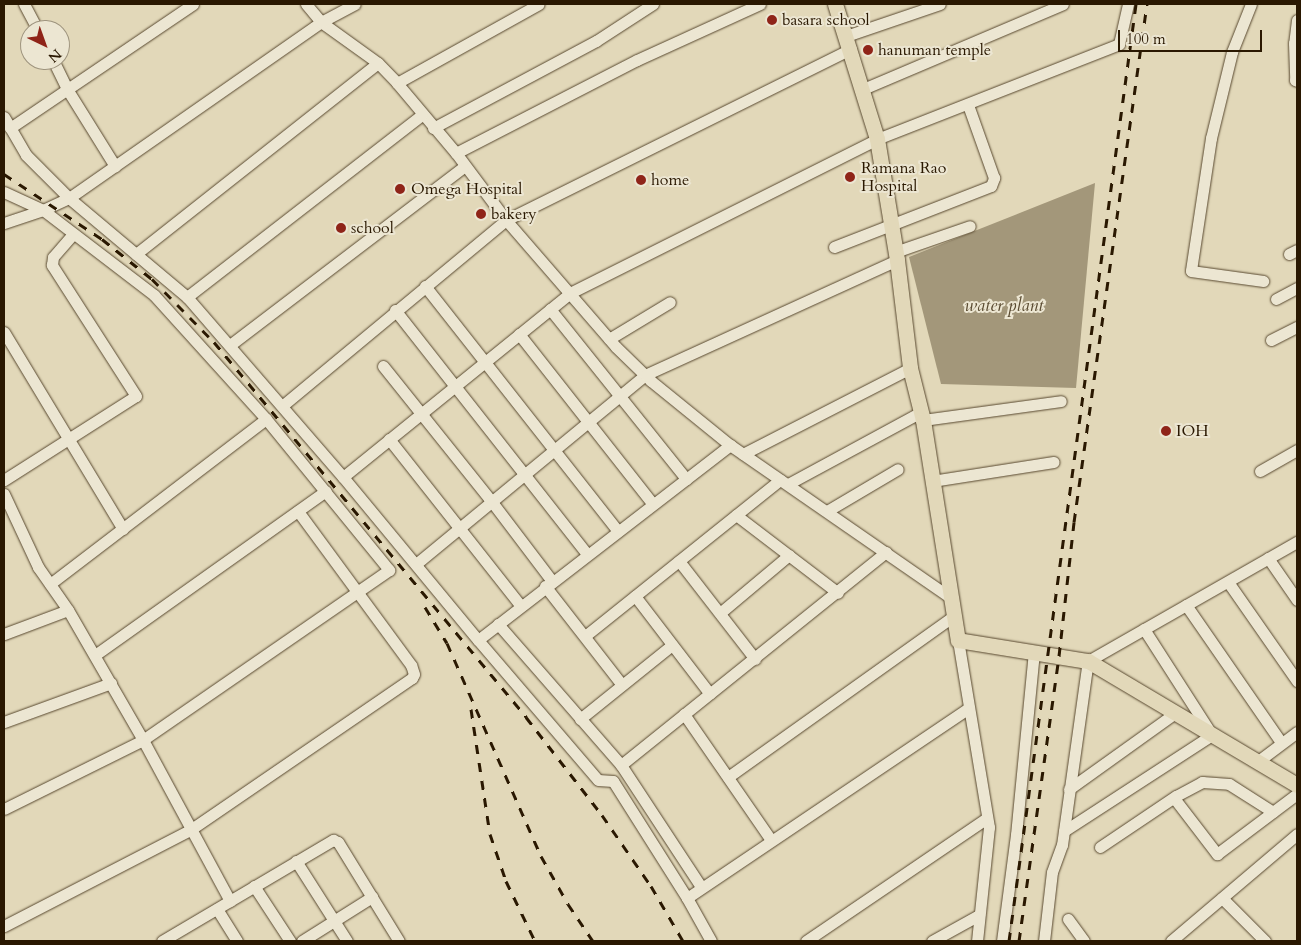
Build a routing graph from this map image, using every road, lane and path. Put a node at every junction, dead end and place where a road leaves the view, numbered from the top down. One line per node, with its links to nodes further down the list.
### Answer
1 (24, 4): 13 (street)
2 (193, 4): 21 (street)
3 (306, 4): 15 (street)
4 (355, 4): 15 (street)
5 (539, 4): 20 (street)
6 (653, 4): 27 (street)
7 (760, 4): 29 (street)
8 (835, 4): 16 (main road)
9 (940, 4): 16 (street)
10 (1062, 4): 22 (street)
11 (1128, 4): 23 (street)
12 (1251, 4): 43 (street)
13 (33, 20)
14 (1297, 20): 19 (street)
15 (322, 22): 17 (street); 30 (street)
16 (848, 43): 22 (main road); 35 (street)
17 (378, 63): 20 (street); 41 (street)
18 (58, 70): 21 (street)
19 (1297, 81)
20 (397, 83): 24 (street)
21 (67, 88): 26 (street); 30 (street)
22 (863, 89): 28 (main road)
23 (968, 105): 28 (street); 37 (street)
24 (422, 115): 27 (street); 47 (street)
25 (4, 117): 26 (street)
26 (10, 128): 33 (street)
27 (433, 128): 29 (street)
28 (877, 140): 37 (main road); 46 (street)
29 (456, 154): 31 (street)
30 (115, 166): 33 (street)
31 (465, 166): 35 (street); 57 (street)
32 (4, 192): 34 (street)
33 (69, 198): 34 (street); 41 (street)
34 (43, 210): 36 (street); 39 (street)
35 (506, 220): 44 (street); 46 (street)
36 (4, 224)
37 (891, 225): 40 (street); 42 (main road)
38 (970, 226): 42 (street)
39 (73, 234): 68 (street); 70 (street)
40 (834, 247)
41 (136, 254): 47 (street)
42 (896, 256): 60 (main road); 61 (street)
43 (1263, 281)
44 (425, 286): 51 (street); 58 (street)
45 (1297, 288): 48 (street)
46 (570, 293): 50 (street); 55 (street)
47 (187, 297): 57 (street)
48 (1276, 299)
49 (670, 302): 55 (street)
50 (550, 309): 54 (street); 63 (street)
51 (395, 310): 62 (street); 65 (street)
52 (1297, 327): 56 (street)
53 (4, 332): 70 (street)
54 (519, 334): 58 (street); 69 (street)
55 (610, 339): 61 (street)
56 (1272, 340)
57 (230, 345): 65 (street)
58 (486, 361): 62 (street); 74 (street)
59 (383, 366): 66 (street)
60 (910, 368): 67 (main road); 75 (street)
61 (645, 375): 63 (street); 72 (street)
62 (454, 387): 66 (street); 79 (street)
63 (620, 397): 69 (street); 81 (street)
64 (1060, 401): 67 (street)
65 (282, 406): 80 (street)
66 (421, 413): 71 (street); 87 (street)
67 (922, 416): 83 (main road); 84 (street)
68 (266, 419): 85 (street); 93 (street)
69 (588, 423): 74 (street); 88 (street)
70 (69, 438): 82 (street); 93 (street)
71 (389, 440): 80 (street); 92 (street)
72 (730, 445): 75 (street); 81 (street)
73 (1297, 450): 78 (street)
74 (556, 451): 79 (street); 94 (street)
75 (742, 454): 84 (street)
76 (1054, 462): 83 (street)
77 (898, 469): 90 (street)
78 (1260, 470)
79 (525, 475): 87 (street); 97 (street)
80 (343, 477): 101 (street)
81 (686, 479): 88 (street)
82 (4, 480)
83 (932, 481): 108 (main road)
84 (784, 482): 90 (street); 91 (street)
85 (326, 491): 89 (street); 105 (street)
86 (4, 494): 104 (street)
87 (492, 502): 92 (street); 103 (street)
88 (653, 504): 94 (street)
89 (298, 511): 105 (street); 123 (street)
90 (828, 511): 96 (street)
91 (736, 515): 98 (street); 100 (street)
92 (461, 528): 101 (street); 110 (street)
93 (122, 529): 104 (street)
94 (618, 531): 97 (street)
95 (1297, 542): 99 (street)
96 (886, 552): 106 (street); 108 (street)
97 (587, 554): 103 (street)
98 (788, 555): 106 (street); 113 (street)
99 (1268, 558): 102 (street); 109 (street)
100 (680, 560): 107 (street); 113 (street)
101 (416, 564): 119 (street)
102 (1228, 582): 111 (street); 126 (street)
103 (548, 583): 110 (street); 118 (street)
104 (50, 584): 112 (street)
105 (357, 592): 137 (street); 149 (street)
106 (838, 593): 124 (street)
107 (635, 596): 118 (street); 121 (street)
108 (951, 598): 114 (main road)
109 (1297, 600)
110 (520, 605): 115 (street)
111 (1186, 605): 116 (street); 138 (street)
112 (68, 610): 117 (street); 123 (street)
113 (720, 612): 124 (street)
114 (954, 616): 120 (main road); 141 (street)
115 (498, 624): 119 (street); 133 (street)
116 (1144, 629): 125 (street); 136 (street)
117 (4, 634)
118 (585, 636): 128 (street)
119 (478, 640): 158 (street)
120 (958, 640): 122 (main road); 130 (street)
121 (672, 645): 128 (street); 129 (street)
122 (1034, 652): 125 (main road); 177 (street)
123 (95, 654): 127 (street)
124 (755, 659): 129 (street)
125 (1088, 661): 131 (main road); 143 (street)
126 (1297, 681)
127 (111, 682): 134 (street); 137 (street)
128 (622, 685): 133 (street)
129 (710, 694): 132 (street)
130 (969, 708): 148 (street); 152 (street)
131 (1175, 713): 136 (main road); 143 (street)
132 (684, 714): 140 (street); 141 (street)
133 (580, 720): 140 (street)
134 (4, 722)
135 (1297, 732): 138 (street)
136 (1212, 735): 139 (main road); 150 (street)
137 (143, 740): 146 (street); 149 (street)
138 (1281, 742): 139 (street)
139 (1257, 762): 142 (main road)
140 (621, 765): 156 (street)
141 (728, 777): 152 (street)
142 (1297, 785)
143 (1069, 788): 150 (street)
144 (1297, 794): 147 (street)
145 (1174, 798): 147 (street); 147 (street); 153 (street)
146 (4, 809)
147 (1273, 812)
148 (987, 818): 162 (street); 167 (street)
149 (190, 830): 160 (street); 165 (street)
150 (1064, 831): 178 (street)
151 (1297, 834): 159 (street)
152 (771, 840): 156 (street)
153 (1100, 847)
154 (296, 861): 155 (street); 157 (street); 164 (street)
155 (254, 886): 160 (street); 170 (street)
156 (700, 887): 158 (street)
157 (372, 897): 164 (street); 173 (street)
158 (687, 898): 174 (street)
159 (1222, 898): 180 (street); 181 (street)
160 (230, 901): 161 (street)
161 (217, 909): 166 (street); 169 (street)
162 (979, 915): 175 (street); 176 (street)
163 (1068, 919): 179 (street)
164 (335, 920): 171 (street); 172 (street)
165 (4, 926)
166 (179, 937): 168 (street)
167 (810, 940)
168 (162, 941)
169 (237, 941)
170 (290, 941)
171 (302, 941)
172 (347, 941)
173 (399, 941)
174 (711, 941)
175 (932, 941)
176 (977, 941)
177 (1002, 941)
178 (1044, 941)
179 (1084, 941)
180 (1171, 941)
181 (1265, 941)

